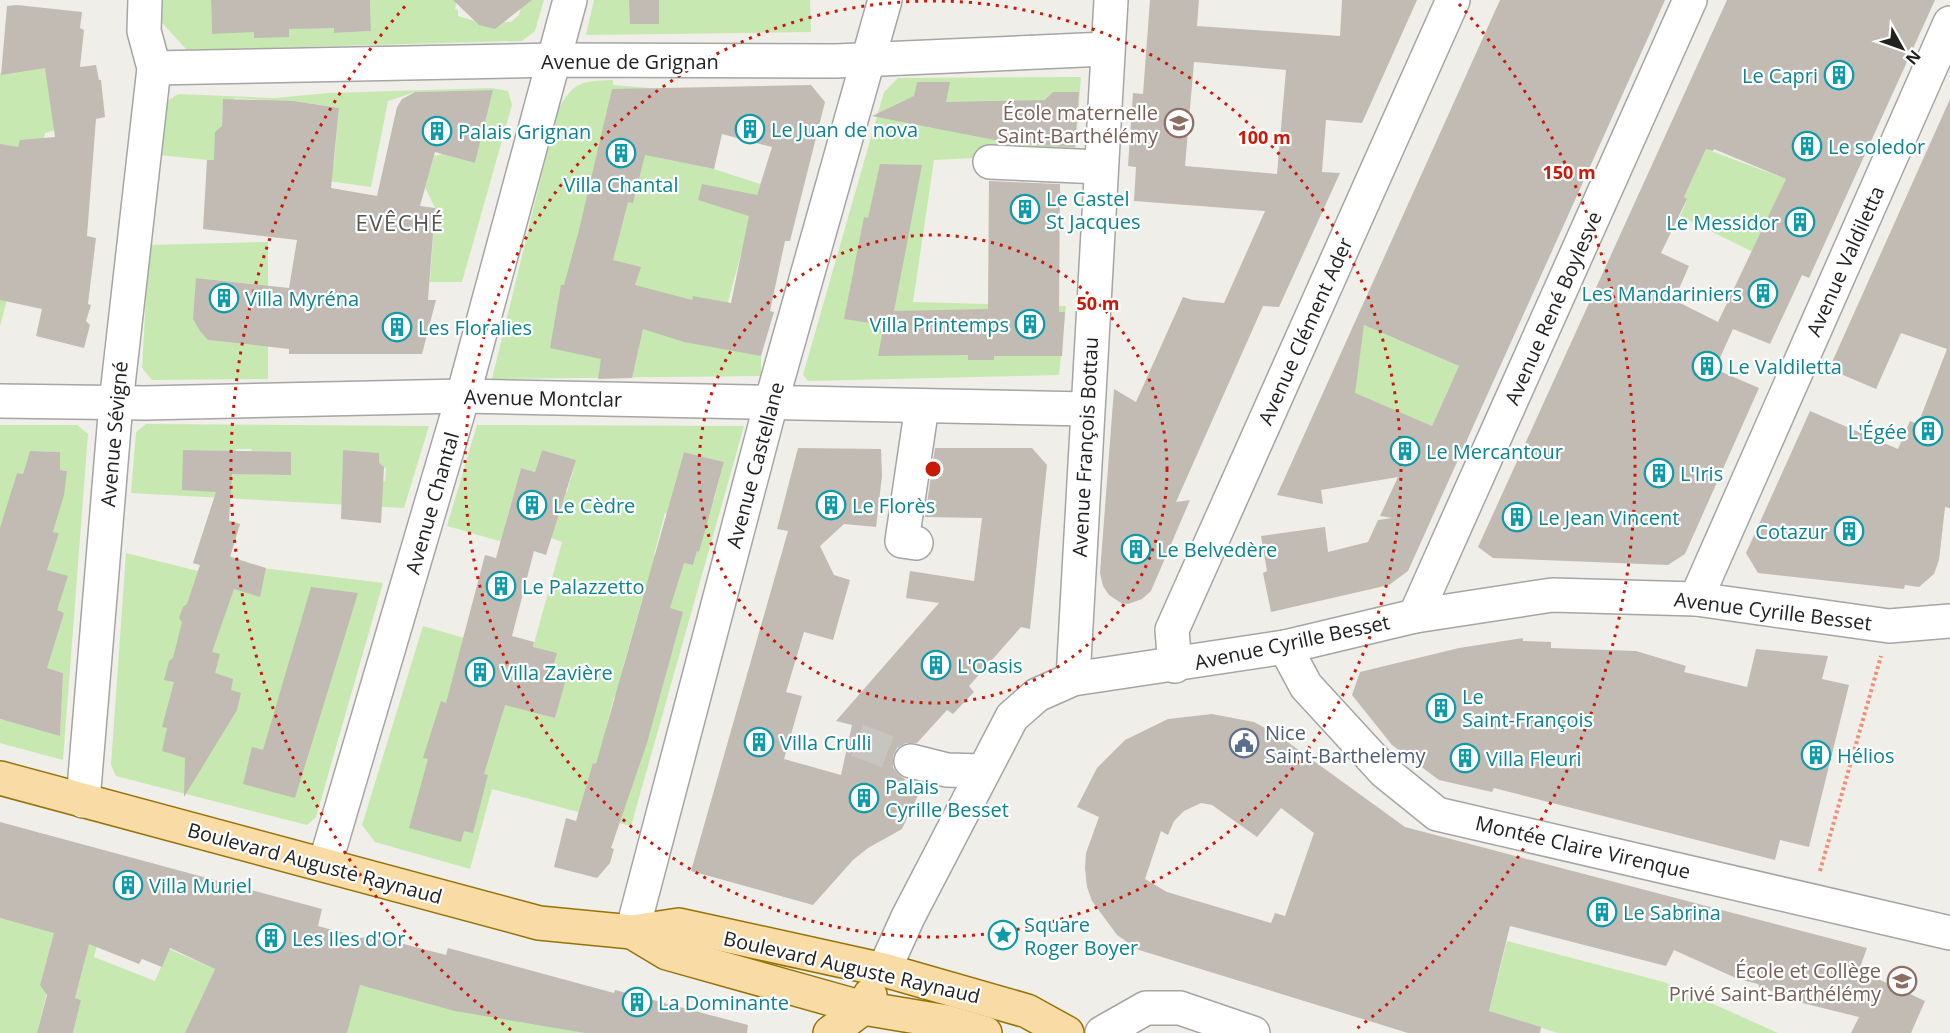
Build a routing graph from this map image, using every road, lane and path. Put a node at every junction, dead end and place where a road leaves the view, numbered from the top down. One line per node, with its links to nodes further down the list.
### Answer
1 (122, 0): 7 (street)
2 (570, 0): 11 (street, Avenue Chantal)
3 (885, 0): 10 (street, Avenue Castellane)
4 (1111, 0): 9 (street, Avenue François Bottau)
5 (1453, 0): 28 (street, Avenue Clément Ader)
6 (1690, 0): 24 (street, Avenue René Boylesve)
7 (144, 15): 12 (street)
8 (1950, 23): 23 (street, Avenue Valdiletta)
9 (1106, 49): 10 (street, Avenue de Grignan); 14 (street, Avenue François Bottau)
10 (870, 59): 11 (street, Avenue de Grignan); 18 (street, Avenue Castellane)
11 (555, 60): 12 (street, Avenue de Grignan); 15 (street, Avenue Chantal)
12 (154, 68): 17 (street, Avenue Sévigné)
13 (990, 162): 14 (street)
14 (1100, 167): 20 (street, Avenue François Bottau)
15 (463, 396): 17 (street, Avenue Montclar); 18 (street, Avenue Montclar); 34 (street, Avenue Chantal)
16 (0, 401): 17 (street, Avenue Montclar)
17 (116, 403): 33 (street, Avenue Sévigné)
18 (771, 403): 19 (street, Avenue Montclar); 36 (street, Avenue Castellane)
19 (914, 406): 20 (street, Avenue Montclar); 21 (street); 22 (street)
20 (1086, 409): 29 (street, Avenue François Bottau)
21 (887, 527)
22 (916, 543)
23 (1696, 599): 24 (street, Avenue Cyrille Besset); 26 (street, Avenue Cyrille Besset)
24 (1415, 615): 27 (street, Avenue Cyrille Besset)
25 (1949, 617): 26 (street, Avenue Cyrille Besset)
26 (1889, 626): 35 (path)
27 (1285, 647): 28 (street, Avenue Cyrille Besset); 35 (street, Montée Claire Virenque)
28 (1175, 666): 29 (street, Avenue Cyrille Besset)
29 (1073, 679): 31 (street, Avenue Cyrille Besset)
30 (911, 761): 31 (street)
31 (982, 771): 38 (street, Avenue Cyrille Besset)
32 (0, 778): 33 (main road, Boulevard Auguste Raynaud)
33 (83, 801): 34 (main road, Boulevard Auguste Raynaud)
34 (326, 864): 36 (main road, Boulevard Auguste Raynaud)
35 (1812, 900): 37 (street, Montée Claire Virenque)
36 (632, 932): 38 (main road, Boulevard Auguste Raynaud); 39 (main road, Boulevard Auguste Raynaud)
37 (1950, 933)
38 (884, 970): 39 (main road, Avenue Cyrille Besset); 42 (main road, Boulevard Auguste Raynaud)
39 (863, 1008): 40 (main road, Avenue Cyrille Besset); 41 (main road, Boulevard Auguste Raynaud)
40 (831, 1033)
41 (985, 1033)
42 (1067, 1033)
43 (1102, 1033): 44 (street)
44 (1253, 1033)

